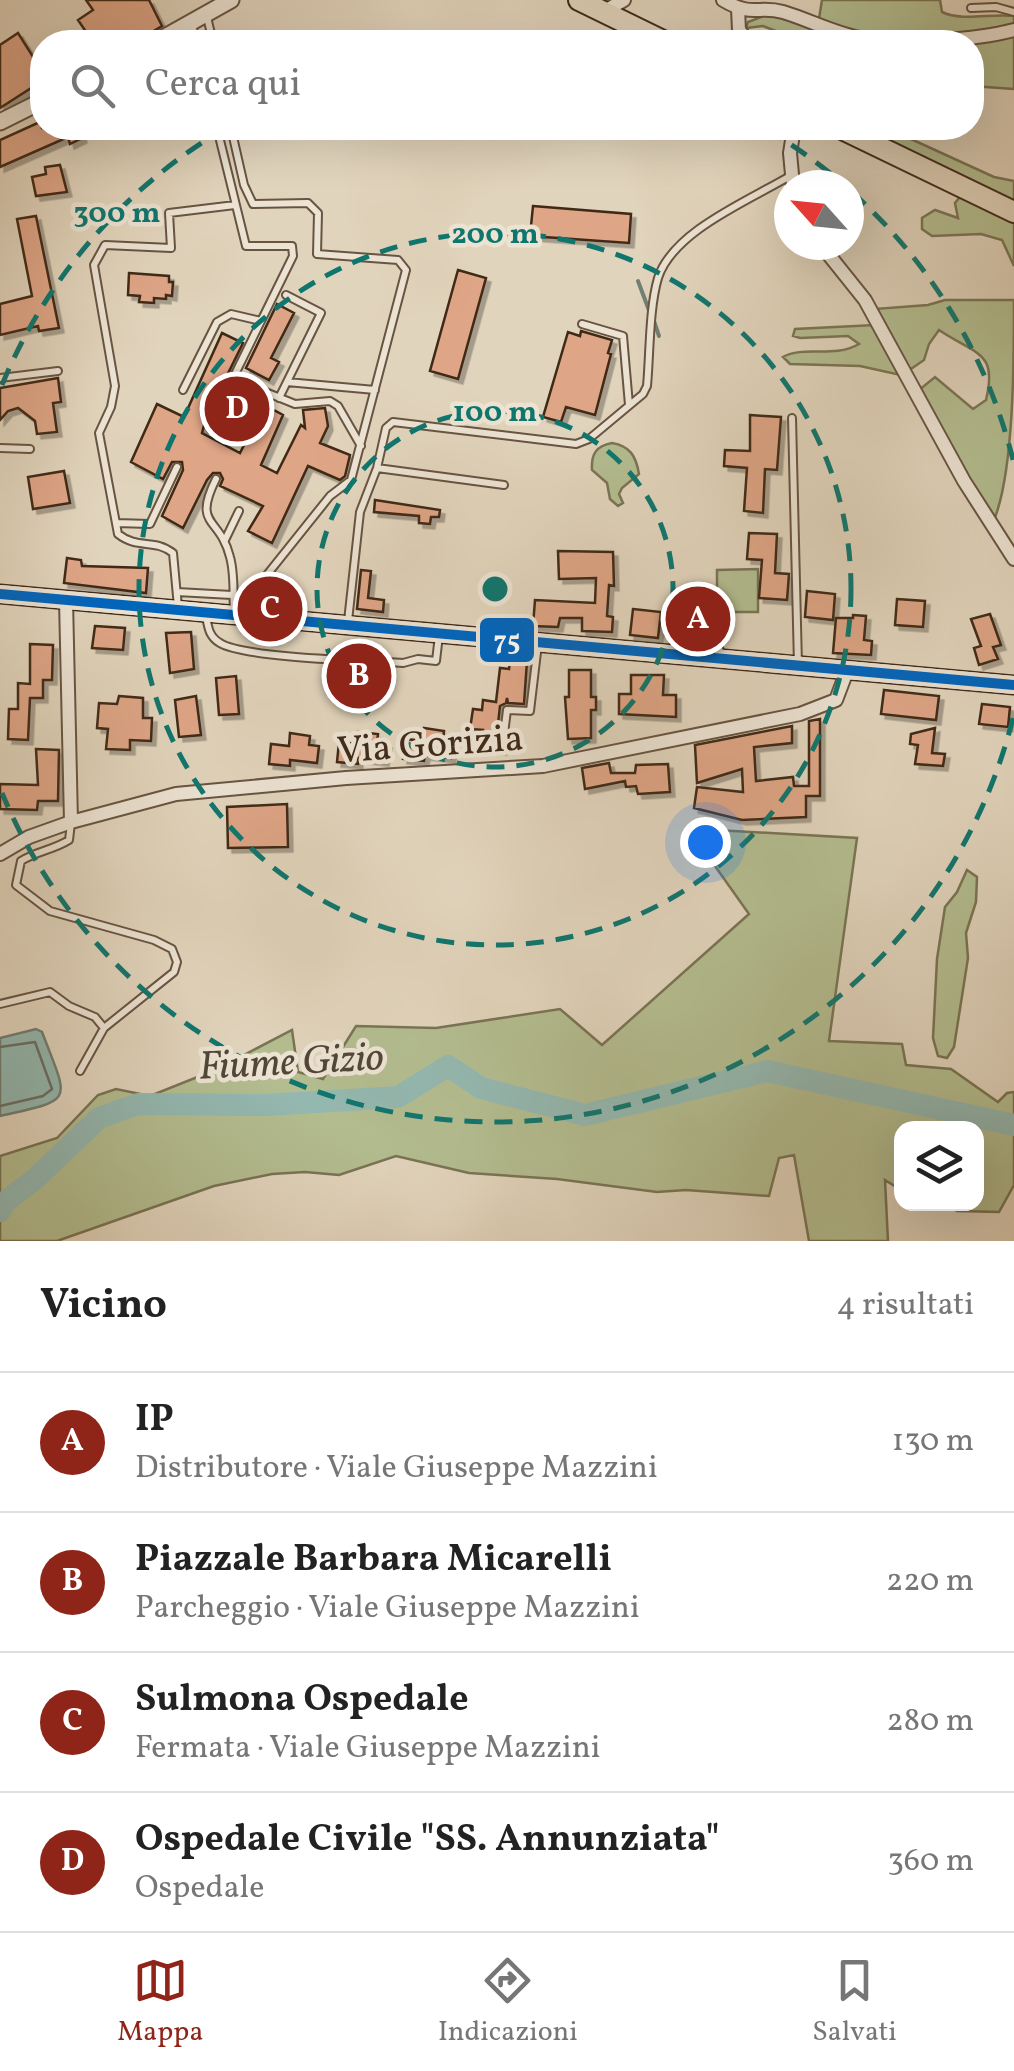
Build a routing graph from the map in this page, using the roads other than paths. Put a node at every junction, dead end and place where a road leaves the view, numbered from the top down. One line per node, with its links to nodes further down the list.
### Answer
1 (231, 0): 9 (street)
2 (578, 0): 7 (main road)
3 (624, 0): 7 (street)
4 (723, 0): 6 (street)
5 (971, 8): 8 (lane)
6 (738, 9): 14 (street); 15 (street)
7 (603, 12): 13 (main road)
8 (1014, 12)
9 (199, 20): 10 (street); 11 (lane); 12 (lane)
10 (179, 30)
11 (198, 30)
12 (205, 30)
13 (624, 30)
14 (739, 30)
15 (839, 30)
16 (1014, 30): 17 (street)
17 (984, 33)
18 (30, 107): 19 (street)
19 (0, 122)
20 (220, 140): 26 (lane)
21 (234, 140): 37 (lane)
22 (794, 140): 24 (street)
23 (865, 140): 27 (main road)
24 (792, 170)
25 (774, 190): 39 (lane)
26 (235, 204): 30 (lane); 50 (lane)
27 (1014, 212)
28 (833, 260): 52 (street)
29 (286, 295): 35 (lane)
30 (261, 321): 34 (lane); 36 (lane)
31 (582, 324): 39 (lane)
32 (58, 371): 33 (lane)
33 (0, 378)
34 (232, 380): 38 (lane); 41 (lane)
35 (287, 382): 37 (lane); 38 (lane)
36 (183, 390)
37 (374, 390): 42 (lane)
38 (279, 398): 42 (lane)
39 (629, 406): 46 (lane)
40 (792, 418): 64 (lane)
41 (234, 435)
42 (362, 446): 54 (lane)
43 (0, 448): 44 (lane)
44 (30, 449)
45 (177, 467): 50 (lane)
46 (377, 468): 48 (lane); 59 (lane)
47 (216, 478): 51 (lane)
48 (504, 485)
49 (239, 511): 51 (lane)
50 (116, 523): 56 (lane)
51 (225, 540): 54 (lane)
52 (1014, 558)
53 (0, 594): 55 (main road)
54 (233, 595): 56 (lane); 58 (lane)
55 (66, 600): 56 (main road); 68 (street)
56 (178, 601): 57 (main road)
57 (206, 612): 58 (main road); 60 (lane)
58 (234, 615): 59 (main road)
59 (348, 625): 60 (main road)
60 (439, 634): 61 (main road)
61 (538, 642): 62 (main road); 67 (lane)
62 (671, 655): 63 (main road); 63 (lane)
63 (720, 659): 64 (main road)
64 (798, 666): 65 (main road)
65 (847, 670): 66 (main road); 68 (street, Via Gorizia)
66 (1014, 686)
67 (503, 742)
68 (71, 822): 69 (street, Via Gorizia); 71 (lane)
69 (0, 854)
70 (0, 1004): 71 (lane)
71 (104, 1028): 72 (lane)
72 (80, 1071)

